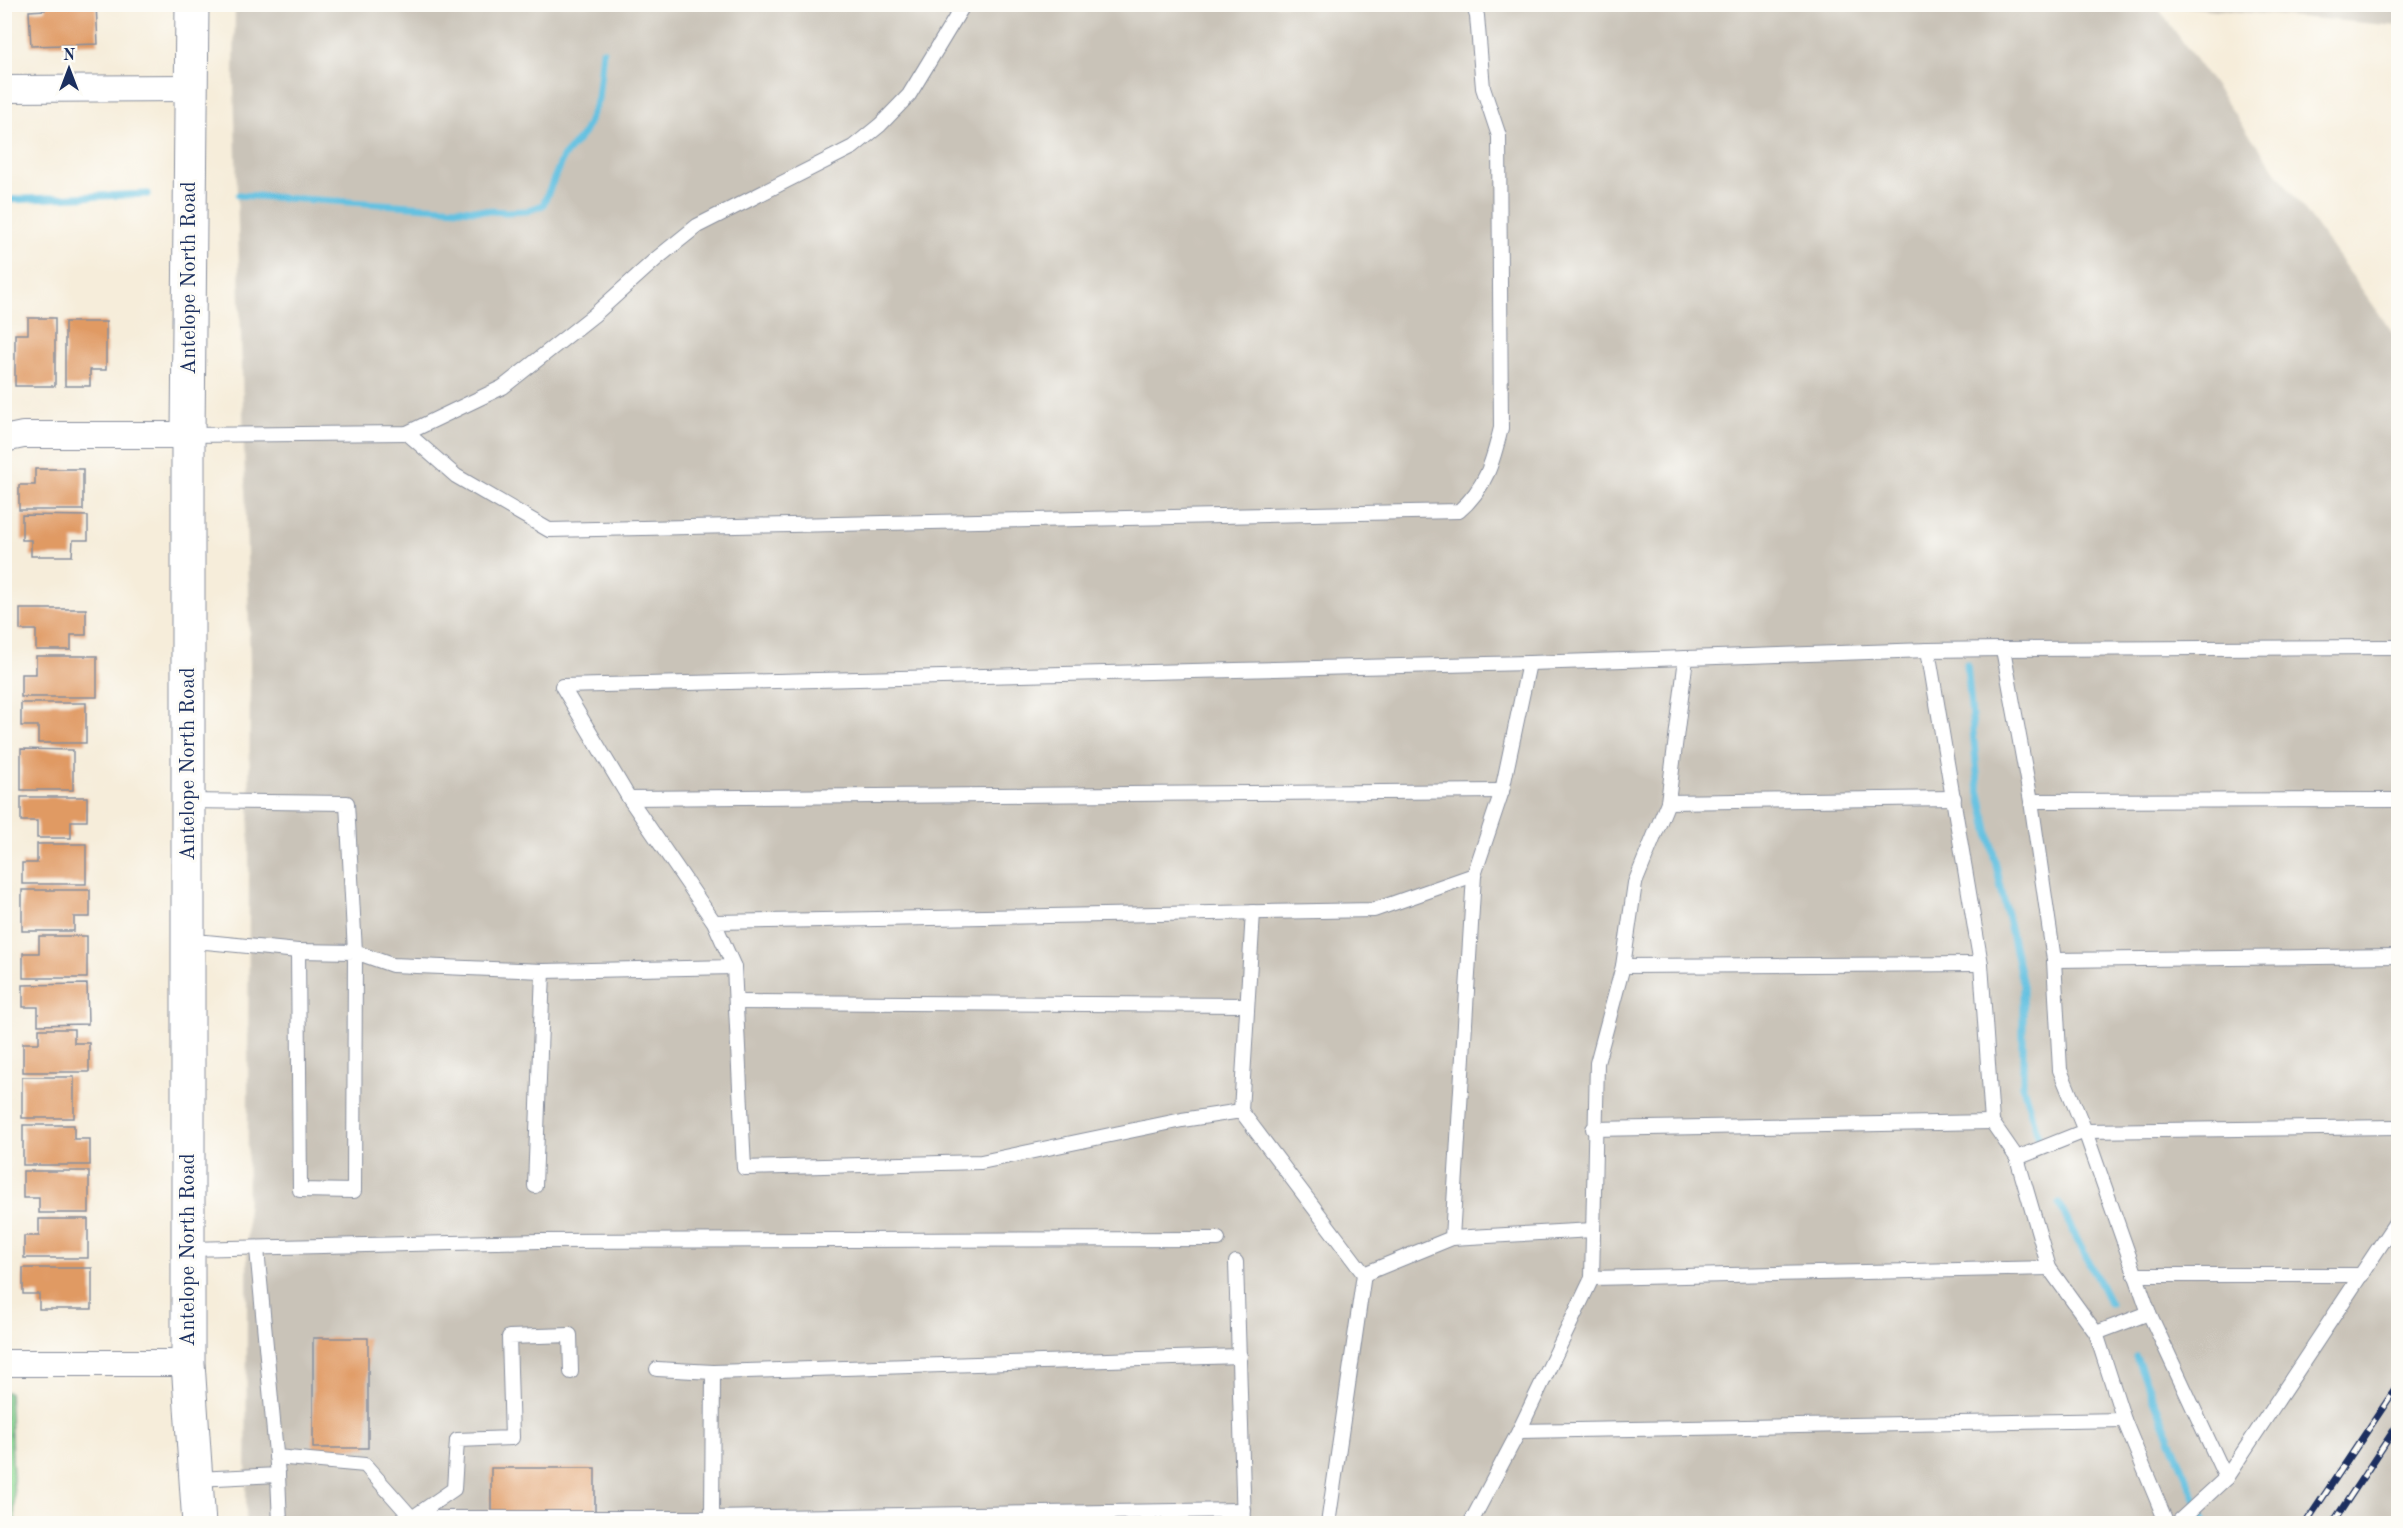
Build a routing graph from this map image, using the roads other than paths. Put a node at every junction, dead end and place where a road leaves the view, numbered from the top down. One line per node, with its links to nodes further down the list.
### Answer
1 (192, 4): 4 (main road, Antelope North Road)
2 (964, 4): 6 (lane)
3 (1473, 4): 6 (lane)
4 (190, 88): 5 (street); 7 (main road, Antelope North Road)
5 (4, 89)
6 (407, 434): 7 (lane)
7 (188, 435): 8 (street); 18 (main road, Antelope North Road)
8 (4, 439)
9 (2398, 647): 10 (lane)
10 (2003, 649): 11 (lane); 19 (lane)
11 (1928, 650): 12 (lane); 16 (lane)
12 (1686, 658): 13 (lane); 20 (lane)
13 (1529, 663): 14 (lane); 15 (lane)
14 (1502, 791): 15 (lane); 21 (lane)
15 (629, 798): 23 (lane)
16 (1954, 798): 20 (lane); 29 (lane)
17 (2398, 800): 19 (lane)
18 (188, 801): 24 (main road, Antelope North Road); 26 (lane)
19 (2031, 801): 28 (lane)
20 (1668, 802): 30 (lane)
21 (1474, 874): 22 (lane); 44 (lane)
22 (1253, 912): 23 (lane); 34 (lane)
23 (714, 922): 31 (lane)
24 (188, 944): 25 (lane); 46 (main road, Antelope North Road)
25 (298, 951): 26 (lane); 26 (lane)
26 (355, 952): 32 (lane)
27 (2398, 956): 28 (lane)
28 (2054, 960): 39 (lane)
29 (1981, 964): 30 (lane); 36 (lane)
30 (1623, 966): 38 (lane)
31 (734, 967): 32 (lane); 33 (lane)
32 (543, 970): 41 (lane)
33 (738, 1002): 34 (lane); 35 (lane)
34 (1247, 1005): 35 (lane)
35 (1241, 1111): 50 (lane)
36 (1992, 1122): 38 (lane); 40 (lane)
37 (2398, 1128): 39 (lane)
38 (1593, 1129): 43 (lane)
39 (2085, 1131): 40 (lane); 51 (lane)
40 (2017, 1158): 49 (lane)
41 (535, 1186)
42 (2398, 1220): 52 (lane)
43 (1593, 1230): 44 (lane); 53 (lane)
44 (1452, 1238): 50 (lane)
45 (1218, 1239): 47 (lane)
46 (188, 1249): 47 (lane); 58 (main road, Antelope North Road)
47 (257, 1249): 64 (lane)
48 (1236, 1262): 56 (lane)
49 (2049, 1268): 53 (lane); 55 (lane)
50 (1364, 1274): 74 (lane)
51 (2135, 1275): 52 (lane); 54 (lane)
52 (2362, 1275): 66 (lane)
53 (1592, 1278): 63 (lane)
54 (2149, 1313): 55 (lane); 66 (lane)
55 (2096, 1333): 62 (lane)
56 (1240, 1356): 61 (lane); 68 (lane)
57 (4, 1363): 58 (street)
58 (188, 1363): 67 (main road, Antelope North Road)
59 (657, 1369): 61 (lane)
60 (571, 1372): 69 (lane)
61 (713, 1372): 70 (lane)
62 (2124, 1420): 63 (lane); 76 (lane)
63 (1519, 1431): 75 (lane)
64 (276, 1457): 65 (lane); 69 (lane)
65 (278, 1475): 67 (lane); 73 (lane)
66 (2226, 1478): 77 (lane)
67 (195, 1479): 72 (main road, Antelope North Road)
68 (1244, 1517): 71 (lane)
69 (412, 1518): 70 (lane)
70 (712, 1518): 71 (lane)
71 (846, 1520)
72 (199, 1524)
73 (280, 1524)
74 (1328, 1524)
75 (1470, 1524)
76 (2167, 1524)
77 (2176, 1524)

